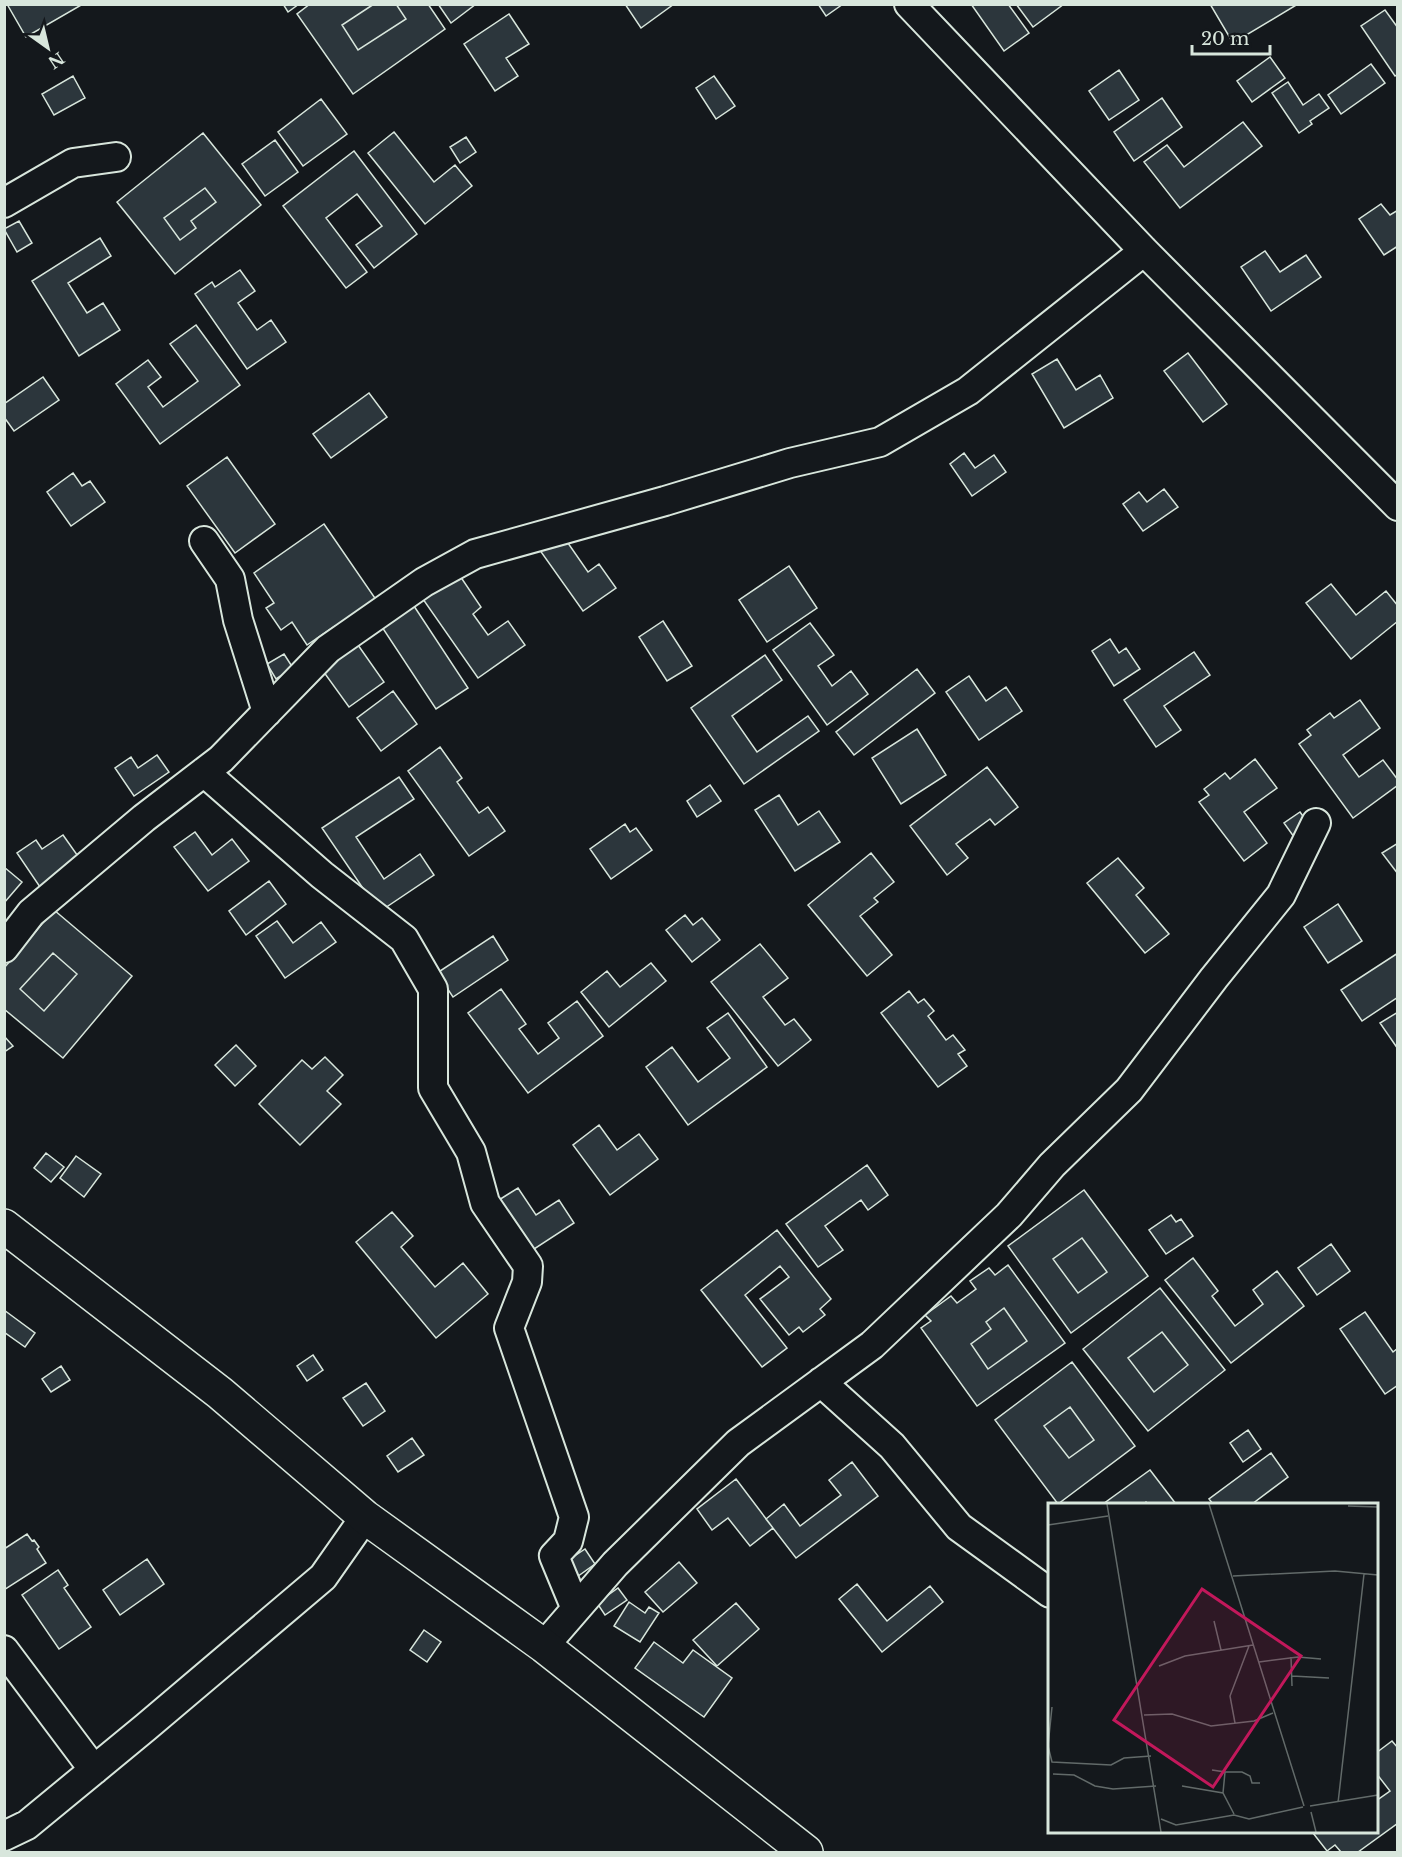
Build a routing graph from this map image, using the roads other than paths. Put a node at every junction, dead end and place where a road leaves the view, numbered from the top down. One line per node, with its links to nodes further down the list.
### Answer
1 (909, 4): 4 (street)
2 (116, 157): 3 (street)
3 (4, 203)
4 (1144, 251): 5 (street); 7 (street)
5 (1398, 506)
6 (204, 541): 7 (street)
7 (267, 712): 8 (street)
8 (204, 772): 10 (street); 15 (street)
9 (1316, 823): 12 (street)
10 (4, 948)
11 (4, 1226): 13 (highway)
12 (821, 1382): 14 (street); 15 (street)
13 (365, 1517): 16 (highway); 18 (street)
14 (1048, 1592)
15 (576, 1609): 16 (street)
16 (544, 1646): 20 (highway)
17 (4, 1650): 18 (street)
18 (94, 1770): 19 (street)
19 (4, 1836)
20 (806, 1852)

